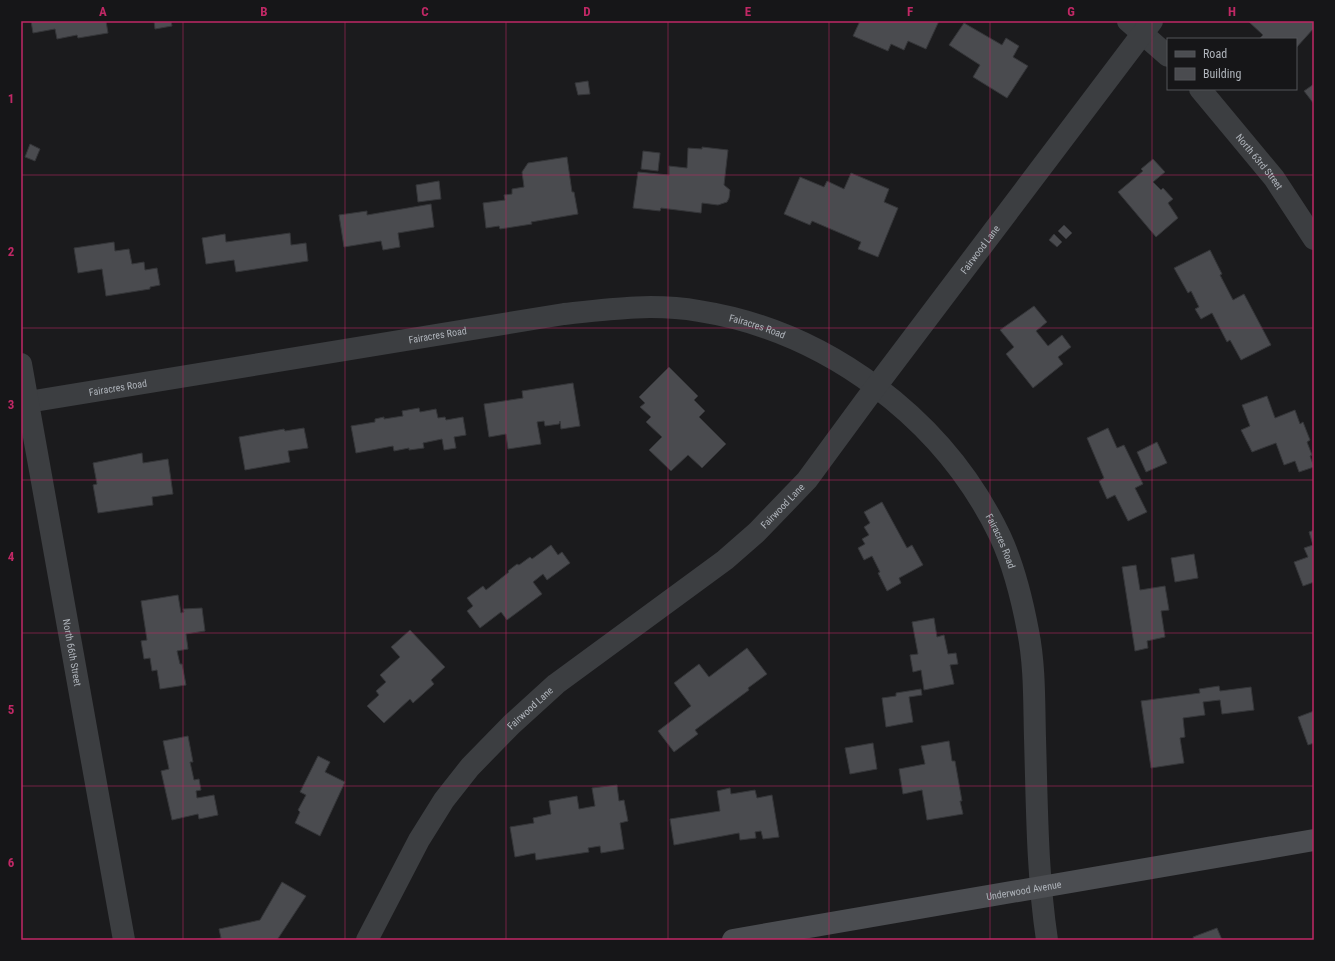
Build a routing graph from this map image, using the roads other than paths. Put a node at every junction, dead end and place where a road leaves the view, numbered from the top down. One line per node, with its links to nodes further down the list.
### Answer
1 (1141, 25): 2 (street); 6 (street, Fairwood Lane)
2 (1167, 55)
3 (1201, 90): 4 (street, North 63rd Street)
4 (1314, 239)
5 (21, 364): 7 (street, North 66th Street)
6 (875, 387): 7 (street, Fairacres Road); 9 (street, Fairacres Road); 11 (street, Fairwood Lane)
7 (28, 402): 10 (street, North 66th Street)
8 (1314, 840): 9 (main road, Underwood Avenue)
9 (1042, 887): 12 (main road, Underwood Avenue); 13 (street, Fairacres Road)
10 (124, 940)
11 (367, 940)
12 (733, 940)
13 (1047, 940)

